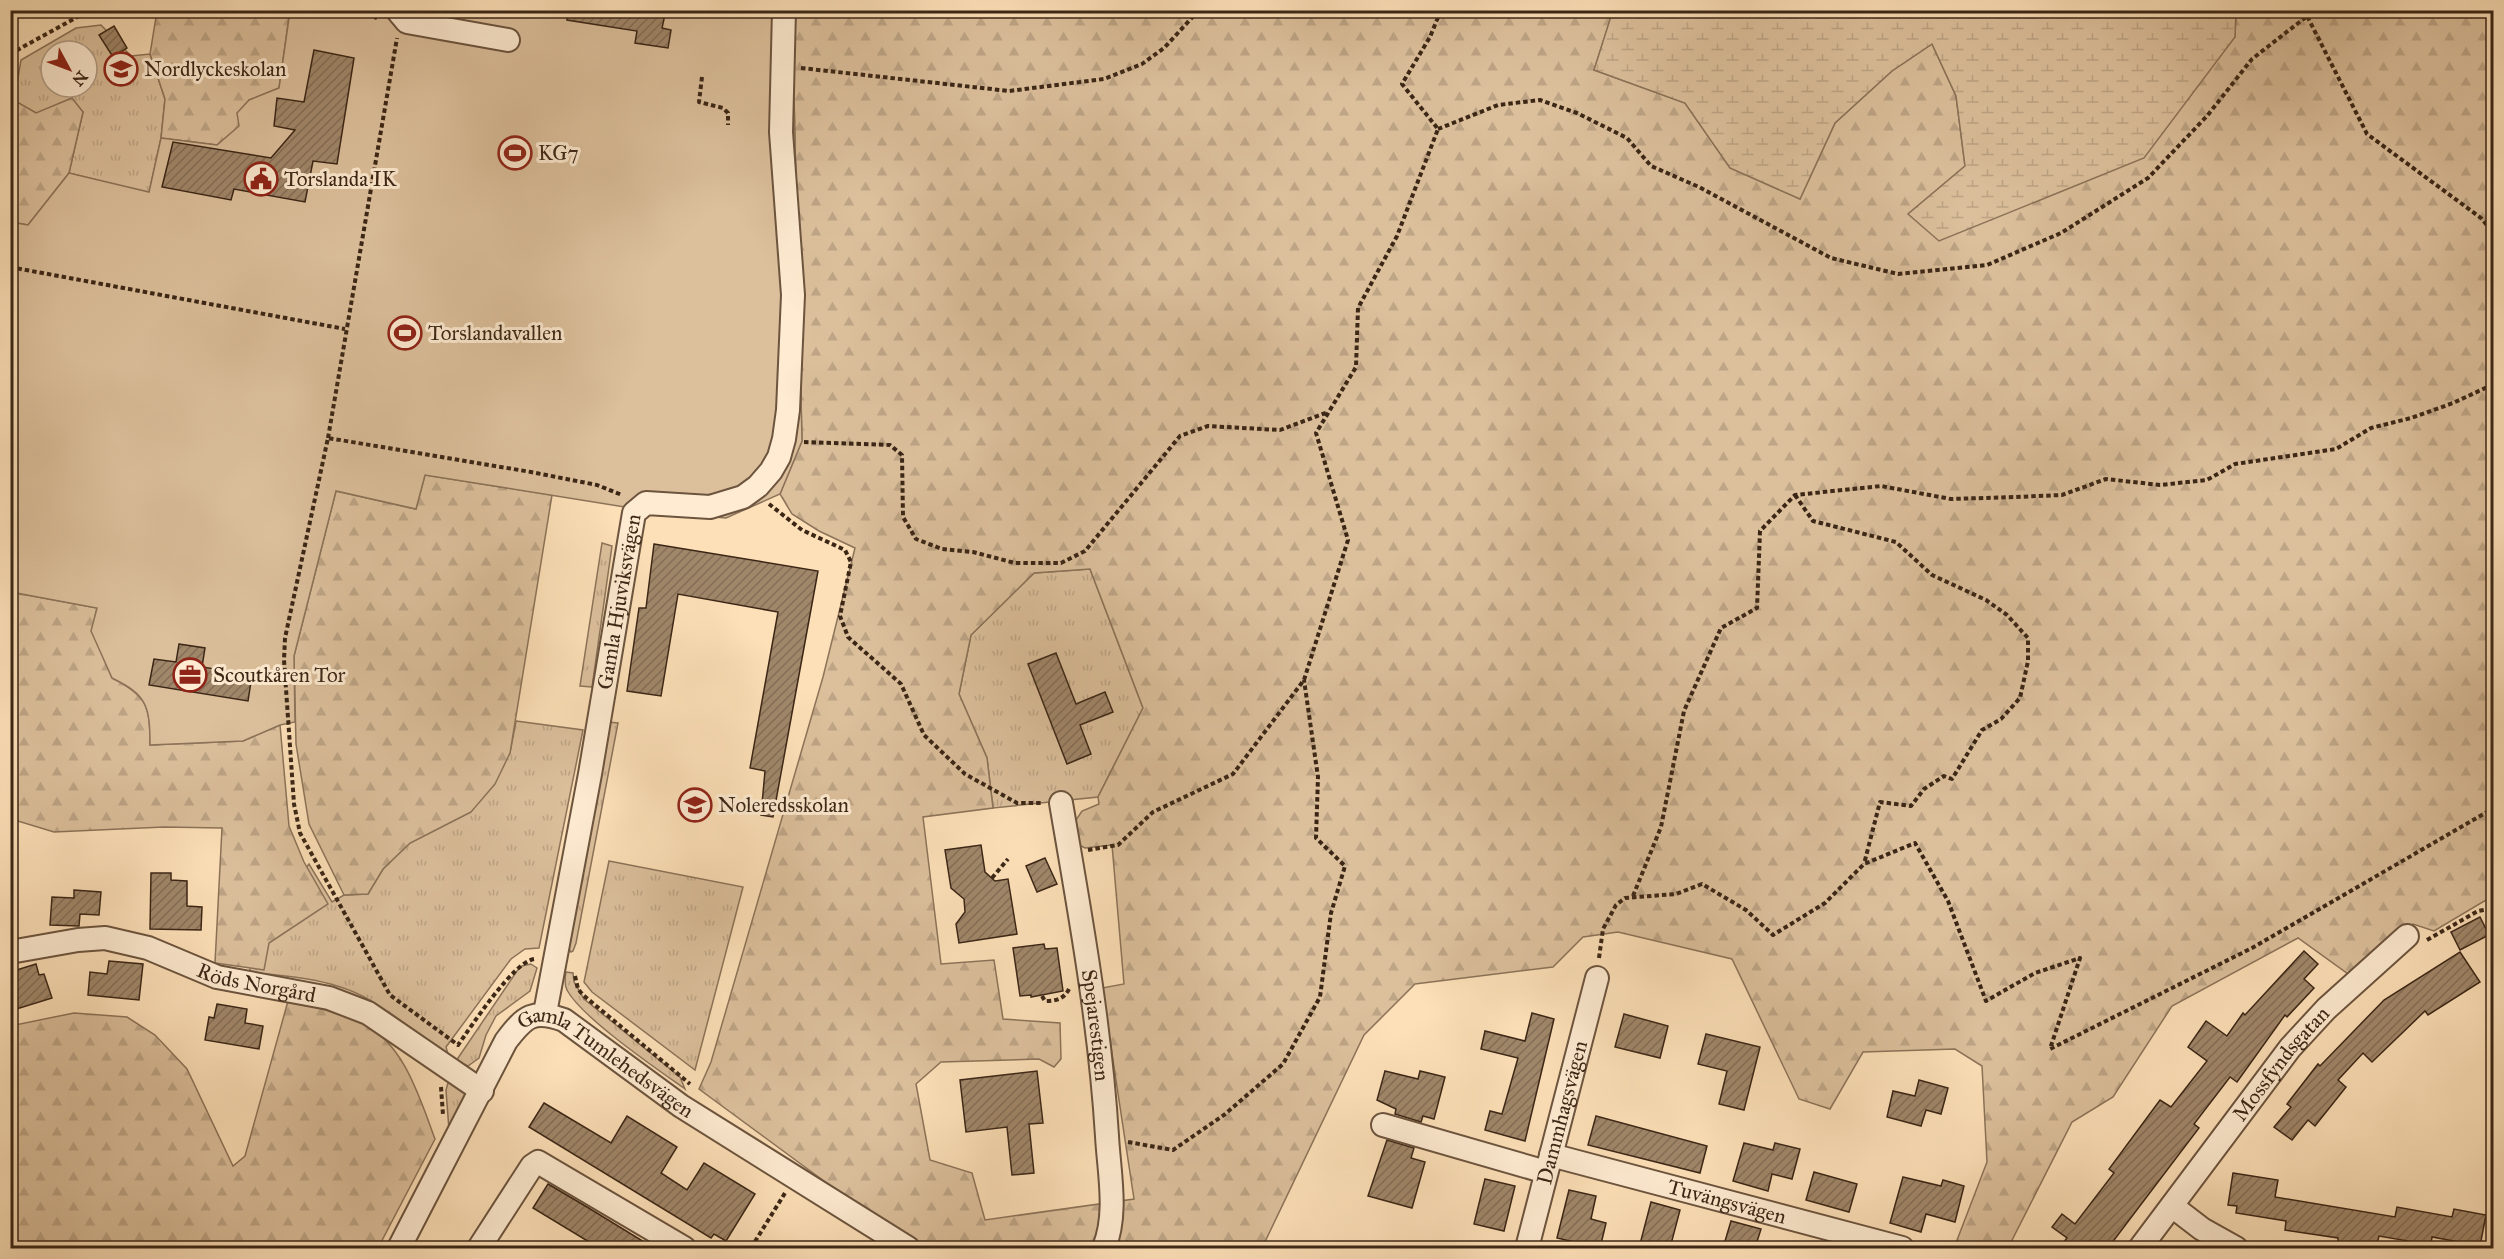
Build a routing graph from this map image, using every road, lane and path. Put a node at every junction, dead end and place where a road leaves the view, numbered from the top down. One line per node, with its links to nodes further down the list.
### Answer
1 (90, 10): 12 (path)
2 (397, 10): 10 (street)
3 (784, 10): 13 (street, Gamla Hjuviksvägen)
4 (1199, 10): 13 (path)
5 (1441, 10): 16 (path)
6 (2304, 10): 8 (path)
7 (2487, 10): 9 (path)
8 (2306, 16): 16 (path); 17 (path)
9 (2493, 19)
10 (508, 40)
11 (394, 47): 19 (path)
12 (10, 54)
13 (783, 66): 23 (street, Gamla Hjuviksvägen)
14 (702, 76): 15 (path)
15 (728, 125)
16 (1438, 129): 21 (path)
17 (2493, 234)
18 (10, 267): 19 (path)
19 (345, 329): 22 (path)
20 (2493, 384): 25 (path)
21 (1329, 411): 23 (path); 27 (path)
22 (328, 438): 26 (path); 38 (path)
23 (784, 440): 24 (street, Gamla Hjuviksvägen)
24 (758, 486): 26 (street, Gamla Hjuviksvägen); 28 (path)
25 (1795, 495): 32 (path); 34 (path)
26 (639, 507): 38 (street, Gamla Hjuviksvägen)
27 (1304, 680): 30 (path); 45 (path)
28 (1061, 803): 30 (street, Spejarestigen)
29 (2493, 808): 32 (path)
30 (1069, 853): 45 (street, Spejarestigen)
31 (1008, 859): 33 (path)
32 (1864, 864): 34 (path)
33 (992, 878)
34 (1632, 896): 40 (path)
35 (2493, 908): 36 (path)
36 (2407, 936): 48 (street, Mossfyndsgatan)
37 (10, 952): 42 (street, Röds Norgård)
38 (553, 961): 41 (street, Gamla Hjuviksvägen)
39 (575, 973): 43 (path)
40 (1597, 978): 46 (street, Dammhagsvägen)
41 (545, 1013): 42 (street, Gamla Tumlehedsvägen); 43 (street, Gamla Tumlehedsvägen)
42 (482, 1090): 49 (street, Gamla Tumlehedsvägen)
43 (681, 1106): 47 (street, Gamla Tumlehedsvägen)
44 (1383, 1125): 46 (street, Tuvängsvägen)
45 (1107, 1138): 54 (street, Spejarestigen)
46 (1548, 1163): 55 (street, Dammhagsvägen); 56 (street, Tuvängsvägen)
47 (794, 1178): 52 (path); 53 (street, Gamla Tumlehedsvägen)
48 (2172, 1206): 57 (street, Mossfyndsgatan); 58 (street)
49 (399, 1248)
50 (479, 1248): 51 (street)
51 (684, 1248)
52 (750, 1248)
53 (908, 1248)
54 (1104, 1248)
55 (1527, 1248)
56 (1902, 1248)
57 (2140, 1248)
58 (2236, 1248)

